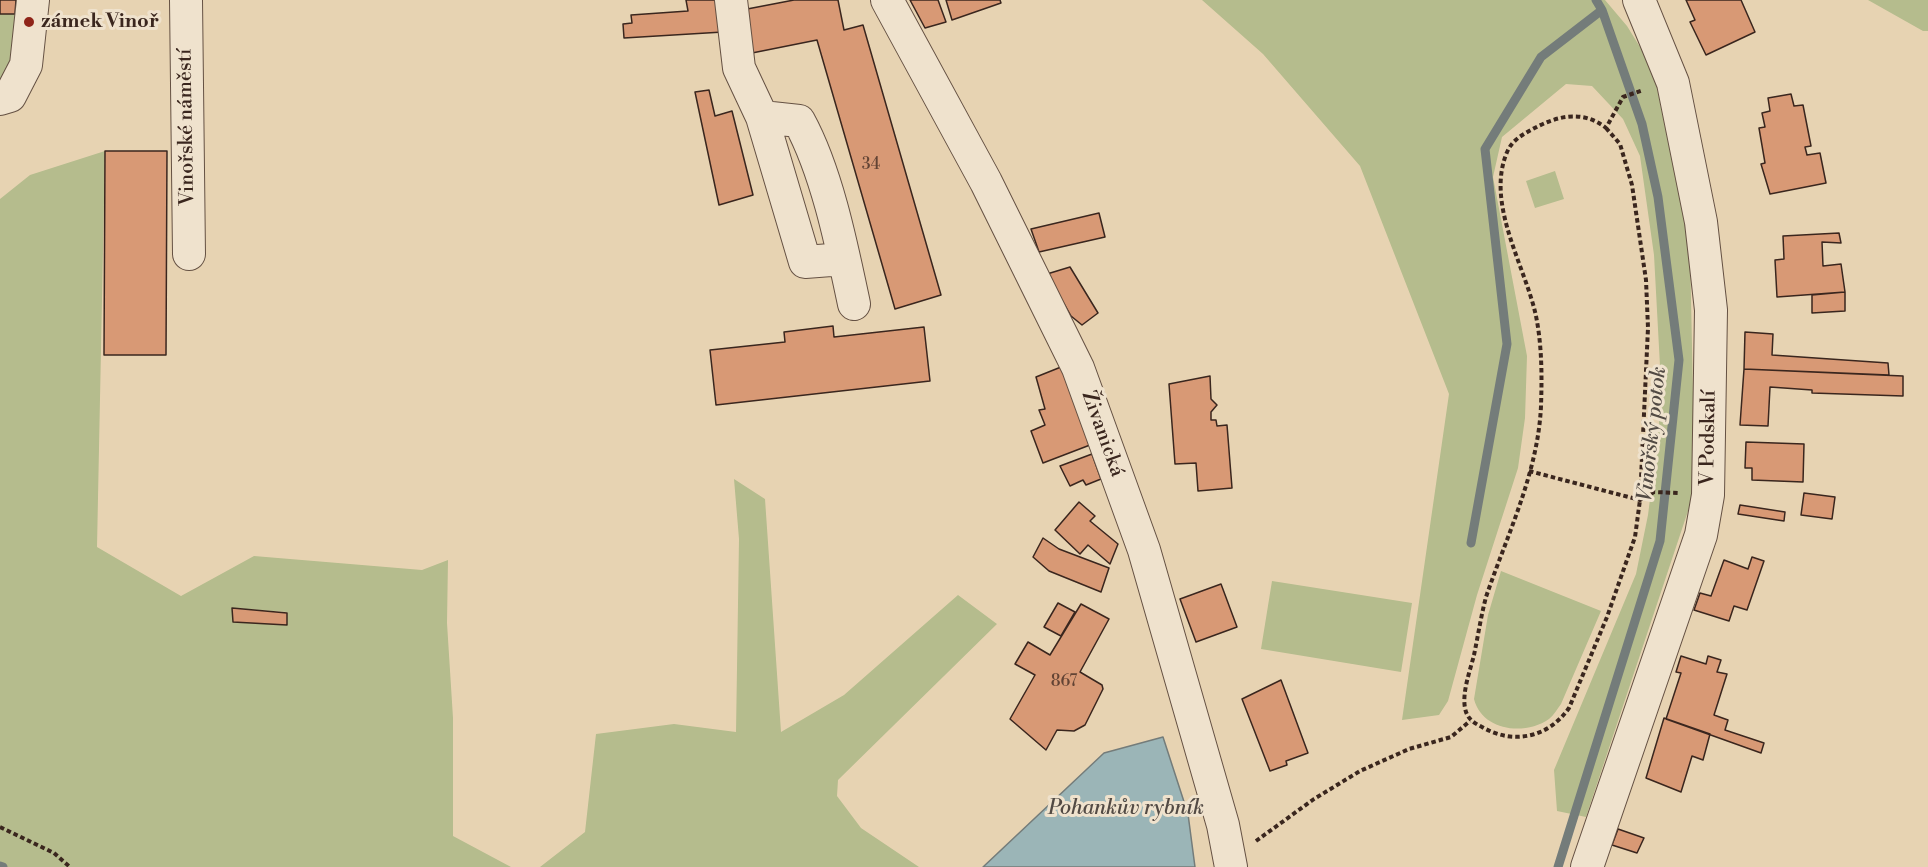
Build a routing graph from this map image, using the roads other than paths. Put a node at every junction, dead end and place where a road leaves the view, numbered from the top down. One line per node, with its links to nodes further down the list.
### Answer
1 (33, 0): 6 (street)
2 (186, 0): 7 (street, Vinořské náměstí)
3 (732, 0): 8 (street)
4 (887, 0): 9 (street, Živanická)
5 (1639, 0): 10 (street, V Podskalí)
6 (0, 99)
7 (189, 254)
8 (854, 304)
9 (1230, 864)
10 (1587, 867)

